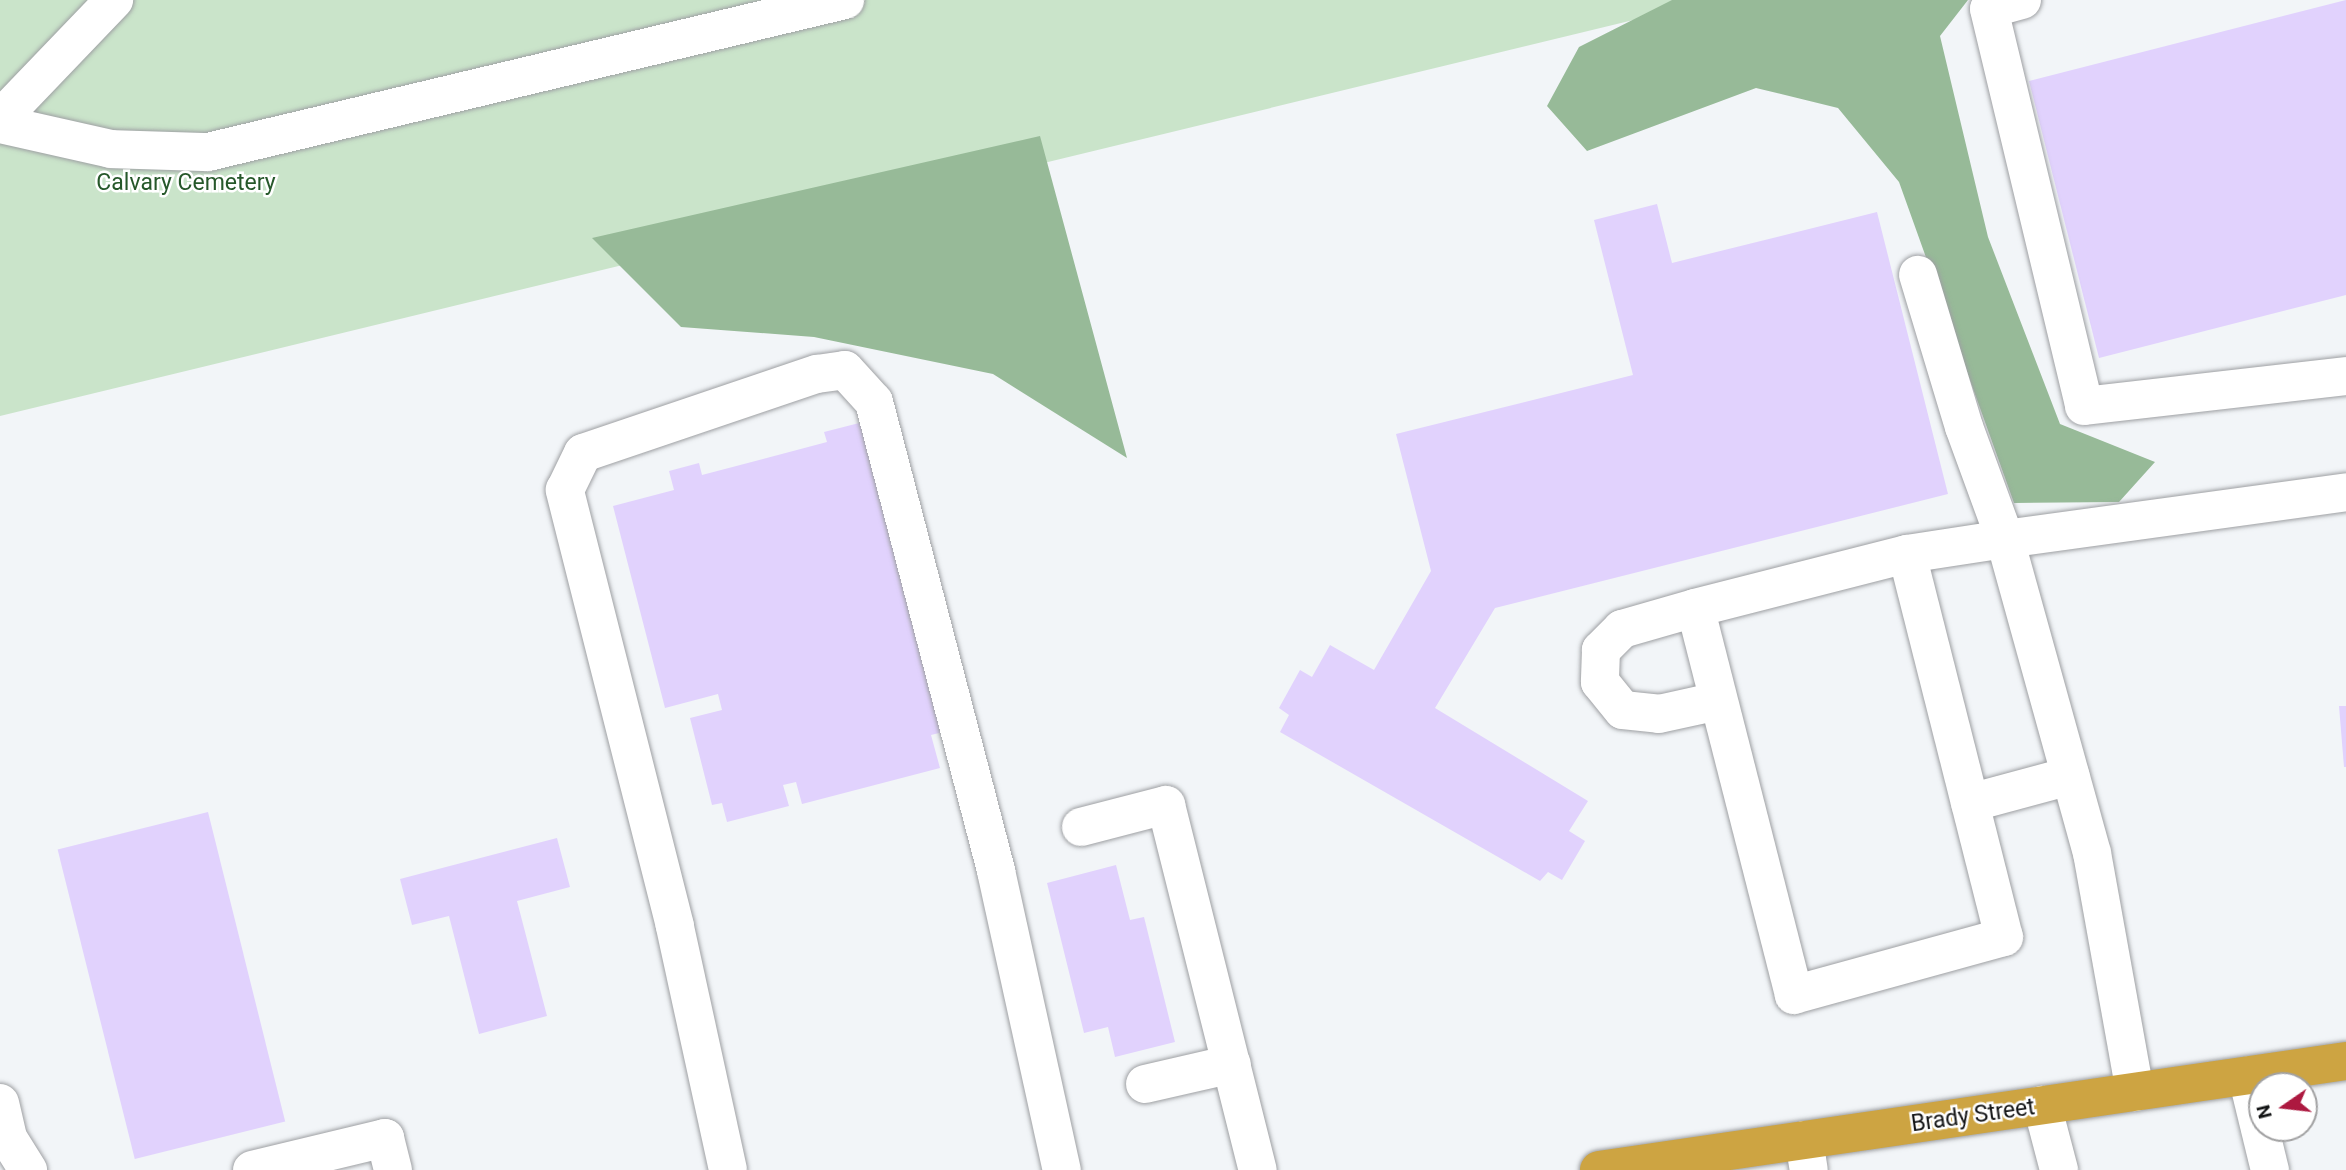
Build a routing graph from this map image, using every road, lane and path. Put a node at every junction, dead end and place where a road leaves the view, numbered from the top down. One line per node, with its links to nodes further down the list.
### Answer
1 (114, 0): 4 (lane)
2 (845, 0): 5 (lane)
3 (2022, 0): 7 (lane)
4 (0, 119)
5 (0, 124)
6 (1918, 275): 9 (lane)
7 (2346, 376)
8 (2346, 492): 9 (lane)
9 (2005, 539): 10 (lane); 13 (lane)
10 (1907, 554): 11 (lane); 14 (lane)
11 (1695, 608): 12 (lane); 12 (lane)
12 (1718, 701): 14 (lane)
13 (2070, 776): 14 (lane); 20 (lane)
14 (1970, 803)
15 (1081, 827): 17 (lane)
16 (2346, 1061): 18 (highway, Brady Street)
17 (1233, 1063): 19 (lane); 29 (lane)
18 (2247, 1076): 20 (highway, Brady Street); 32 (lane)
19 (1145, 1084)
20 (2135, 1092): 22 (highway, Brady Street)
21 (0, 1103): 24 (lane)
22 (2042, 1105): 23 (highway, Brady Street); 31 (lane)
23 (1806, 1155): 30 (highway, Brady Street)
24 (28, 1170)
25 (252, 1170): 26 (lane)
26 (393, 1170)
27 (728, 1170): 28 (lane)
28 (1062, 1170)
29 (1258, 1170)
30 (1600, 1170)
31 (2059, 1170)
32 (2270, 1170)

